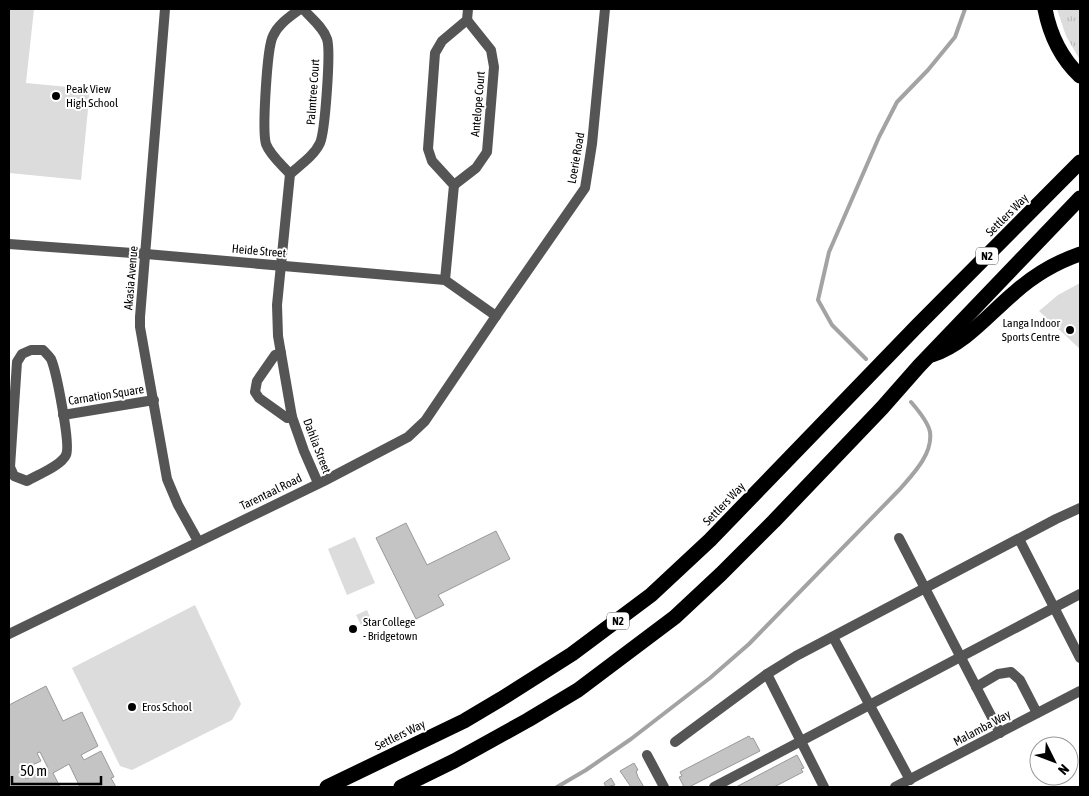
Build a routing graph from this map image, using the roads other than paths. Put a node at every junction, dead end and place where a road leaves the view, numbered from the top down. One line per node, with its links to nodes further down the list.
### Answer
1 (165, 9): 13 (street, Akasia Avenue)
2 (302, 9): 9 (street, Palmtree Court); 9 (street, Palmtree Court)
3 (468, 9): 6 (street)
4 (605, 9): 17 (street, Loerie Road)
5 (1045, 9): 7 (highway)
6 (467, 20): 10 (street); 10 (street, Antelope Court)
7 (1080, 76)
8 (1080, 162): 46 (highway, Settlers Way / N2)
9 (290, 174): 15 (street)
10 (454, 185): 16 (street)
11 (1080, 198): 19 (highway, N2)
12 (9, 244): 13 (street, Heide Street)
13 (146, 254): 15 (street, Heide Street); 20 (street, Akasia Avenue)
14 (1080, 254): 19 (highway)
15 (280, 265): 16 (street, Heide Street); 18 (street, Dahlia Street)
16 (445, 280): 17 (street)
17 (496, 316): 24 (street, Tarentaal Road)
18 (281, 353): 22 (street, Dahlia Street); 22 (street, Dahlia Street)
19 (923, 361): 47 (highway, N2)
20 (154, 400): 21 (street, Carnation Square); 28 (street, Akasia Avenue)
21 (63, 415): 23 (street, Carnation Square); 23 (street, Carnation Square)
22 (292, 417): 24 (street, Dahlia Street)
23 (10, 432)
24 (318, 483): 28 (street, Tarentaal Road)
25 (1078, 511): 27 (street)
26 (899, 538): 29 (street)
27 (1019, 539): 29 (street); 31 (street)
28 (198, 541): 32 (street, Tarentaal Road)
29 (926, 589): 33 (street); 34 (street)
30 (1080, 594): 31 (street)
31 (1054, 608): 34 (street); 35 (street)
32 (9, 634)
33 (834, 637): 36 (street); 39 (street)
34 (961, 658): 37 (street); 39 (street)
35 (1080, 658)
36 (766, 674): 42 (street); 43 (street)
37 (976, 687): 40 (street); 41 (street)
38 (1080, 691): 40 (street, Malamba Way)
39 (870, 705): 42 (street); 45 (street)
40 (1037, 713): 41 (street, Malamba Way)
41 (1000, 733): 45 (street, Malamba Way)
42 (801, 741): 49 (street); 50 (street)
43 (675, 742)
44 (647, 754): 48 (street)
45 (910, 780): 51 (street, Malamba Way)
46 (328, 787)
47 (401, 787)
48 (664, 787)
49 (714, 787)
50 (824, 787)
51 (895, 787)

